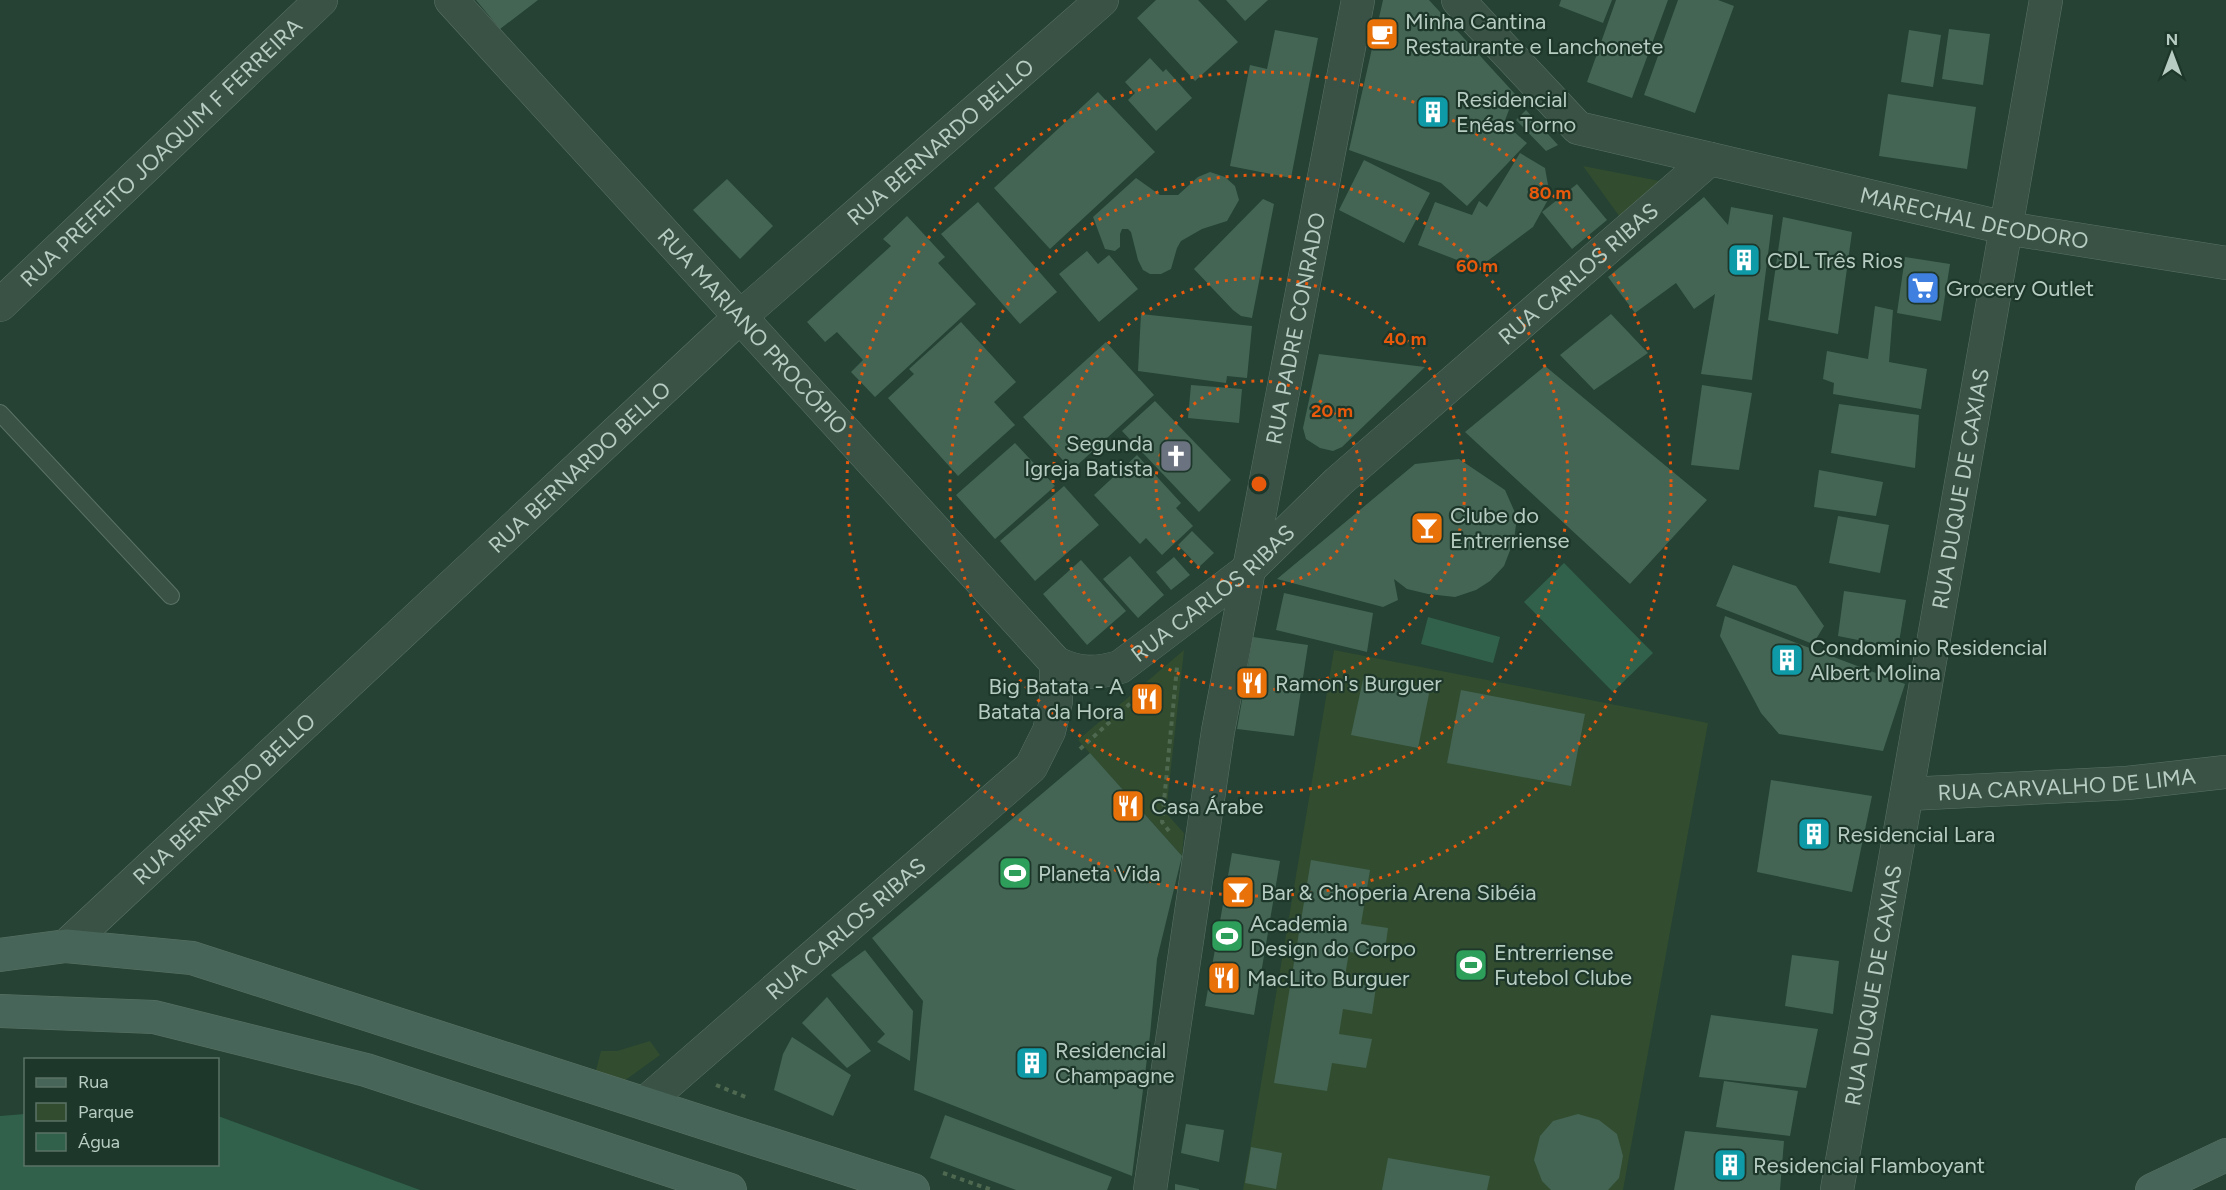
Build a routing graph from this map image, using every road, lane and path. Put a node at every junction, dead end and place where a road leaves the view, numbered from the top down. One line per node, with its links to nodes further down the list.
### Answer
1 (321, 0): 10 (street, RUA PREFEITO JOAQUIM F FERREIRA)
2 (451, 0): 11 (street, RUA MARIANO PROCÓPIO)
3 (1102, 0): 11 (street, RUA BERNARDO BELLO)
4 (1358, 0): 13 (street, RUA PADRE CONRADO)
5 (1458, 0): 7 (street, MARECHAL DEODORO)
6 (2046, 0): 8 (street, RUA DUQUE DE CAXIAS)
7 (1718, 161): 8 (street, MARECHAL DEODORO); 13 (street, RUA CARLOS RIBAS)
8 (2006, 228): 9 (street, MARECHAL DEODORO); 20 (street, RUA DUQUE DE CAXIAS)
9 (2226, 263)
10 (0, 305)
11 (740, 317): 15 (street, RUA MARIANO PROCÓPIO); 22 (street, RUA BERNARDO BELLO)
12 (0, 413): 14 (lane)
13 (1249, 569): 15 (street, RUA CARLOS RIBAS); 31 (street, RUA PADRE CONRADO)
14 (171, 596)
15 (1056, 663): 27 (street, RUA CARLOS RIBAS)
16 (1171, 667): 21 (path)
17 (1140, 695): 18 (path)
18 (1072, 755)
19 (2226, 772): 20 (street, RUA CARVALHO DE LIMA)
20 (1907, 794): 32 (street, RUA DUQUE DE CAXIAS)
21 (1174, 837)
22 (66, 946): 23 (main road); 27 (main road)
23 (0, 955)
24 (0, 1011): 29 (main road)
25 (720, 1075): 26 (path)
26 (711, 1083)
27 (645, 1103): 30 (main road)
28 (2226, 1155): 33 (main road)
29 (730, 1190)
30 (913, 1190)
31 (1150, 1190)
32 (1837, 1190)
33 (2152, 1190)

